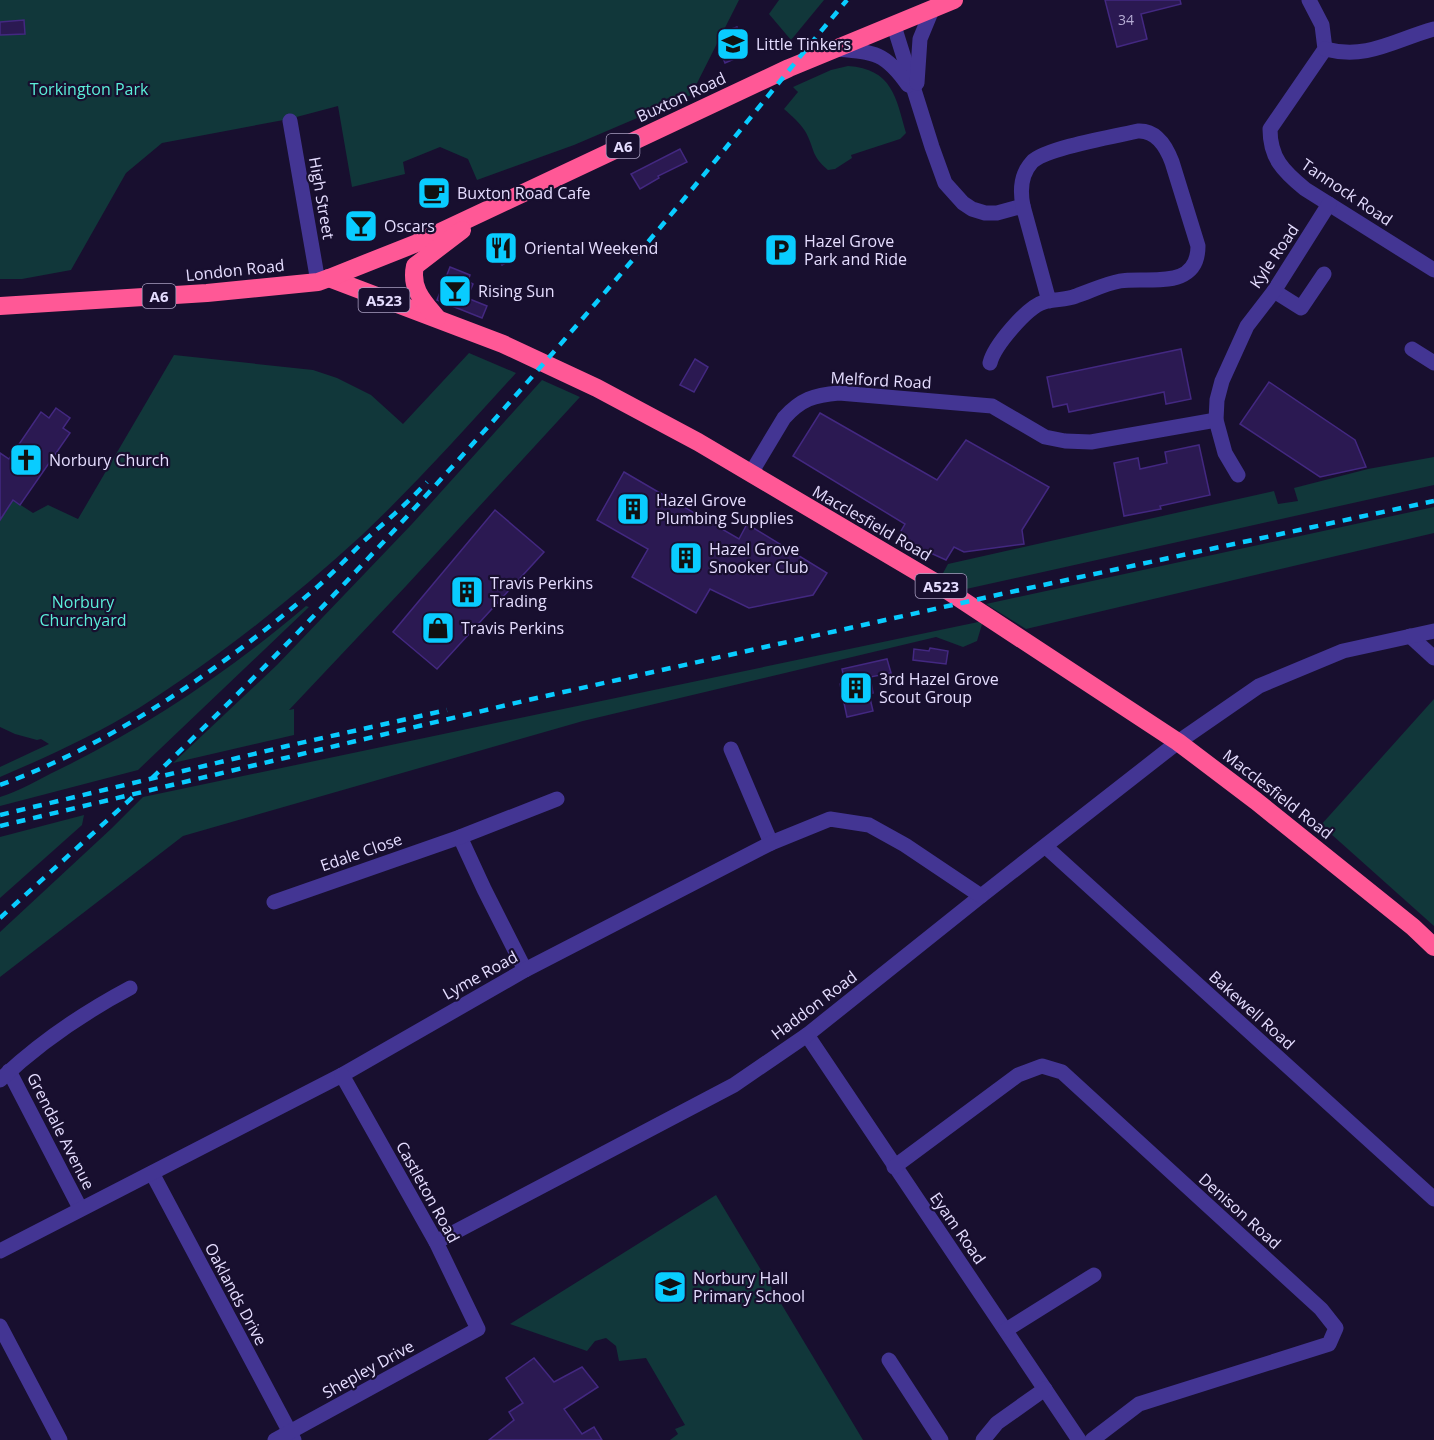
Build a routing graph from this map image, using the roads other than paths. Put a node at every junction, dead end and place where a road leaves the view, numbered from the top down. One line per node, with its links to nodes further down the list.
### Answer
1 (954, 0): 3 (highway, Buxton Road / A6)
2 (1309, 0): 8 (street)
3 (932, 10): 4 (highway, Buxton Road / A6); 6 (street)
4 (901, 23): 6 (street); 7 (highway, Buxton Road / A6); 9 (street)
5 (1434, 29): 8 (street)
6 (920, 39): 9 (street)
7 (835, 49): 9 (street); 13 (highway, Buxton Road / A6)
8 (1325, 49): 11 (street, Tannock Road)
9 (917, 98): 12 (street)
10 (290, 121): 16 (street, High Street)
11 (1329, 204): 14 (street, Tannock Road); 17 (street, Kyle Road)
12 (1023, 206): 18 (street); 18 (street)
13 (482, 213): 16 (highway, Buxton Road / A6); 20 (highway)
14 (1431, 262)
15 (1323, 274): 17 (street)
16 (323, 280): 19 (highway, London Road / A6); 20 (highway, Macclesfield Road / A523)
17 (1274, 291): 24 (street, Kyle Road)
18 (1049, 301): 22 (street)
19 (0, 306)
20 (439, 321): 25 (highway, Macclesfield Road / A523)
21 (1412, 349): 23 (street)
22 (990, 363)
23 (1434, 363)
24 (1216, 420): 25 (street, Melford Road); 26 (street)
25 (751, 473): 30 (highway, Macclesfield Road / A523)
26 (1238, 475)
27 (1434, 631): 28 (street, Haddon Road)
28 (1410, 636): 29 (street); 30 (street, Haddon Road)
29 (1434, 658)
30 (1178, 742): 35 (street, Haddon Road); 38 (highway, Macclesfield Road / A523)
31 (731, 749): 34 (street)
32 (557, 799): 33 (street, Edale Close)
33 (460, 837): 37 (street, Edale Close); 39 (street)
34 (771, 843): 36 (street, Lyme Road); 39 (street, Lyme Road)
35 (1046, 847): 36 (street, Haddon Road); 46 (street, Bakewell Road)
36 (981, 896): 41 (street, Haddon Road)
37 (274, 902)
38 (1434, 947)
39 (525, 970): 42 (street, Lyme Road)
40 (130, 988): 43 (street, Grendale Avenue)
41 (807, 1035): 44 (street, Eyam Road); 48 (street, Haddon Road)
42 (342, 1075): 45 (street, Lyme Road); 48 (street, Castleton Road)
43 (5, 1076): 47 (street, Grendale Avenue)
44 (894, 1167): 53 (street, Eyam Road); 61 (street, Denison Road)
45 (152, 1173): 47 (street, Lyme Road); 56 (street, Oaklands Drive)
46 (1434, 1199)
47 (80, 1208): 49 (street, Lyme Road)
48 (436, 1242): 52 (street, Castleton Road)
49 (0, 1251)
50 (1094, 1275): 53 (street)
51 (0, 1326): 57 (street)
52 (478, 1329): 56 (street, Shepley Drive)
53 (1006, 1330): 55 (street, Eyam Road)
54 (889, 1360): 58 (street)
55 (1045, 1389): 59 (street); 60 (street, Eyam Road)
56 (286, 1438)
57 (60, 1440)
58 (941, 1440)
59 (982, 1440)
60 (1079, 1440)
61 (1092, 1440)

